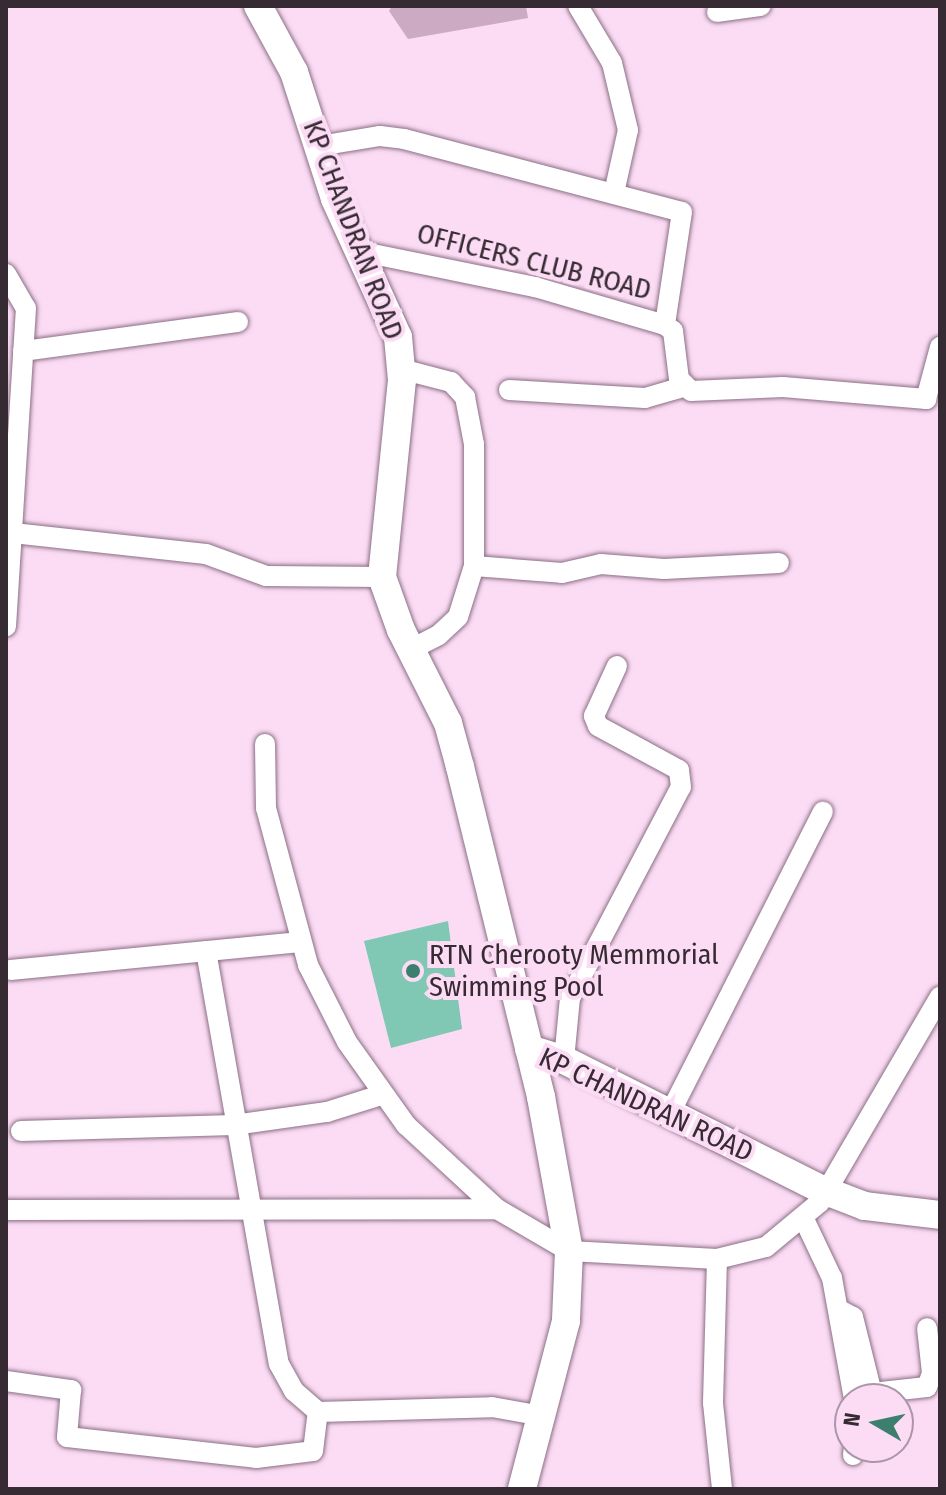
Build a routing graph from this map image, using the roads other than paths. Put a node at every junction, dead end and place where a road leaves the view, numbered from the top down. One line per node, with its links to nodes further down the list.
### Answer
1 (258, 6): 5 (main road, KP CHANDRAN ROAD)
2 (578, 6): 6 (street)
3 (761, 6): 4 (street)
4 (717, 12)
5 (319, 146): 6 (street); 7 (main road, KP CHANDRAN ROAD)
6 (614, 193): 10 (street)
7 (358, 251): 10 (street, OFFICERS CLUB ROAD); 13 (main road, KP CHANDRAN ROAD)
8 (6, 274): 12 (street)
9 (238, 322): 12 (street)
10 (665, 325): 14 (street, OFFICERS CLUB ROAD)
11 (940, 347): 14 (street)
12 (23, 351): 16 (street)
13 (401, 369): 18 (street); 19 (main road, KP CHANDRAN ROAD)
14 (683, 387): 15 (street)
15 (509, 390)
16 (13, 533): 19 (street); 20 (street)
17 (779, 563): 18 (street)
18 (474, 566): 21 (street)
19 (382, 577): 21 (main road, KP CHANDRAN ROAD)
20 (6, 626)
21 (410, 650): 29 (main road, KP CHANDRAN ROAD)
22 (617, 666): 30 (street)
23 (265, 744): 25 (street)
24 (823, 812): 32 (street)
25 (301, 942): 26 (street); 31 (street)
26 (206, 951): 27 (street); 33 (street)
27 (10, 970)
28 (940, 997): 35 (street)
29 (529, 1049): 30 (main road, KP CHANDRAN ROAD); 41 (main road)
30 (564, 1060): 32 (main road, KP CHANDRAN ROAD)
31 (381, 1095): 33 (street); 36 (street)
32 (670, 1113): 35 (main road, KP CHANDRAN ROAD)
33 (234, 1125): 34 (street); 38 (street)
34 (21, 1131)
35 (823, 1190): 39 (main road, KP CHANDRAN ROAD); 40 (street)
36 (497, 1209): 38 (street); 41 (street)
37 (6, 1210): 38 (street)
38 (249, 1210): 47 (street)
39 (940, 1215)
40 (803, 1217): 42 (street); 43 (street)
41 (569, 1251): 42 (street); 48 (main road)
42 (717, 1259): 50 (street)
43 (838, 1309): 44 (street); 46 (street)
44 (927, 1328)
45 (6, 1381): 47 (street)
46 (851, 1383)
47 (318, 1412): 48 (street)
48 (542, 1416): 49 (main road)
49 (522, 1489)
50 (722, 1489)

